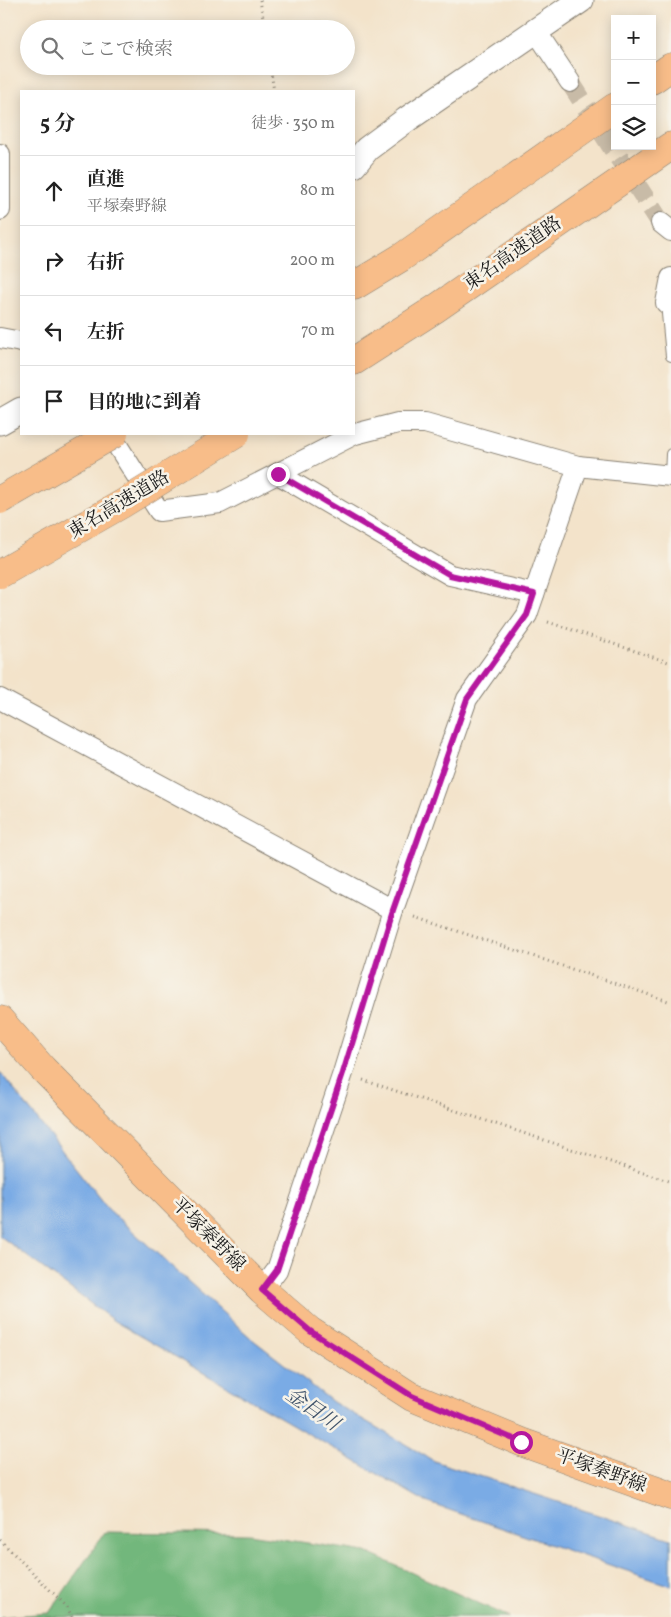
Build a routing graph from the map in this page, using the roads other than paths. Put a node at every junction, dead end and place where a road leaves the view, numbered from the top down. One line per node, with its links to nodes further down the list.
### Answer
1 (581, 0): 2 (street)
2 (536, 31): 5 (street); 9 (street)
3 (671, 67): 4 (main road)
4 (656, 77)
5 (570, 82)
6 (611, 110): 12 (main road)
7 (671, 146): 17 (main road, 東名高速道路)
8 (0, 154): 10 (street)
9 (355, 164)
10 (0, 210)
11 (671, 278): 13 (street)
12 (355, 285)
13 (666, 303): 16 (lane)
14 (0, 338): 15 (street)
15 (20, 342)
16 (671, 356)
17 (355, 360)
18 (20, 411): 19 (street)
19 (0, 422)
20 (110, 435): 29 (main road, bridge)
21 (113, 435): 27 (street)
22 (234, 435): 30 (main road, 東名高速道路, bridge)
23 (354, 435): 27 (street)
24 (355, 435): 26 (street)
25 (671, 454): 28 (lane)
26 (578, 466): 28 (street); 31 (street)
27 (278, 474): 31 (street)
28 (671, 476)
29 (0, 500)
30 (0, 574)
31 (534, 594): 33 (street)
32 (0, 699): 33 (street)
33 (393, 910): 35 (street)
34 (0, 1020): 35 (main road, 平塚秦野線)
35 (262, 1290): 36 (main road, 平塚秦野線)
36 (671, 1496)

